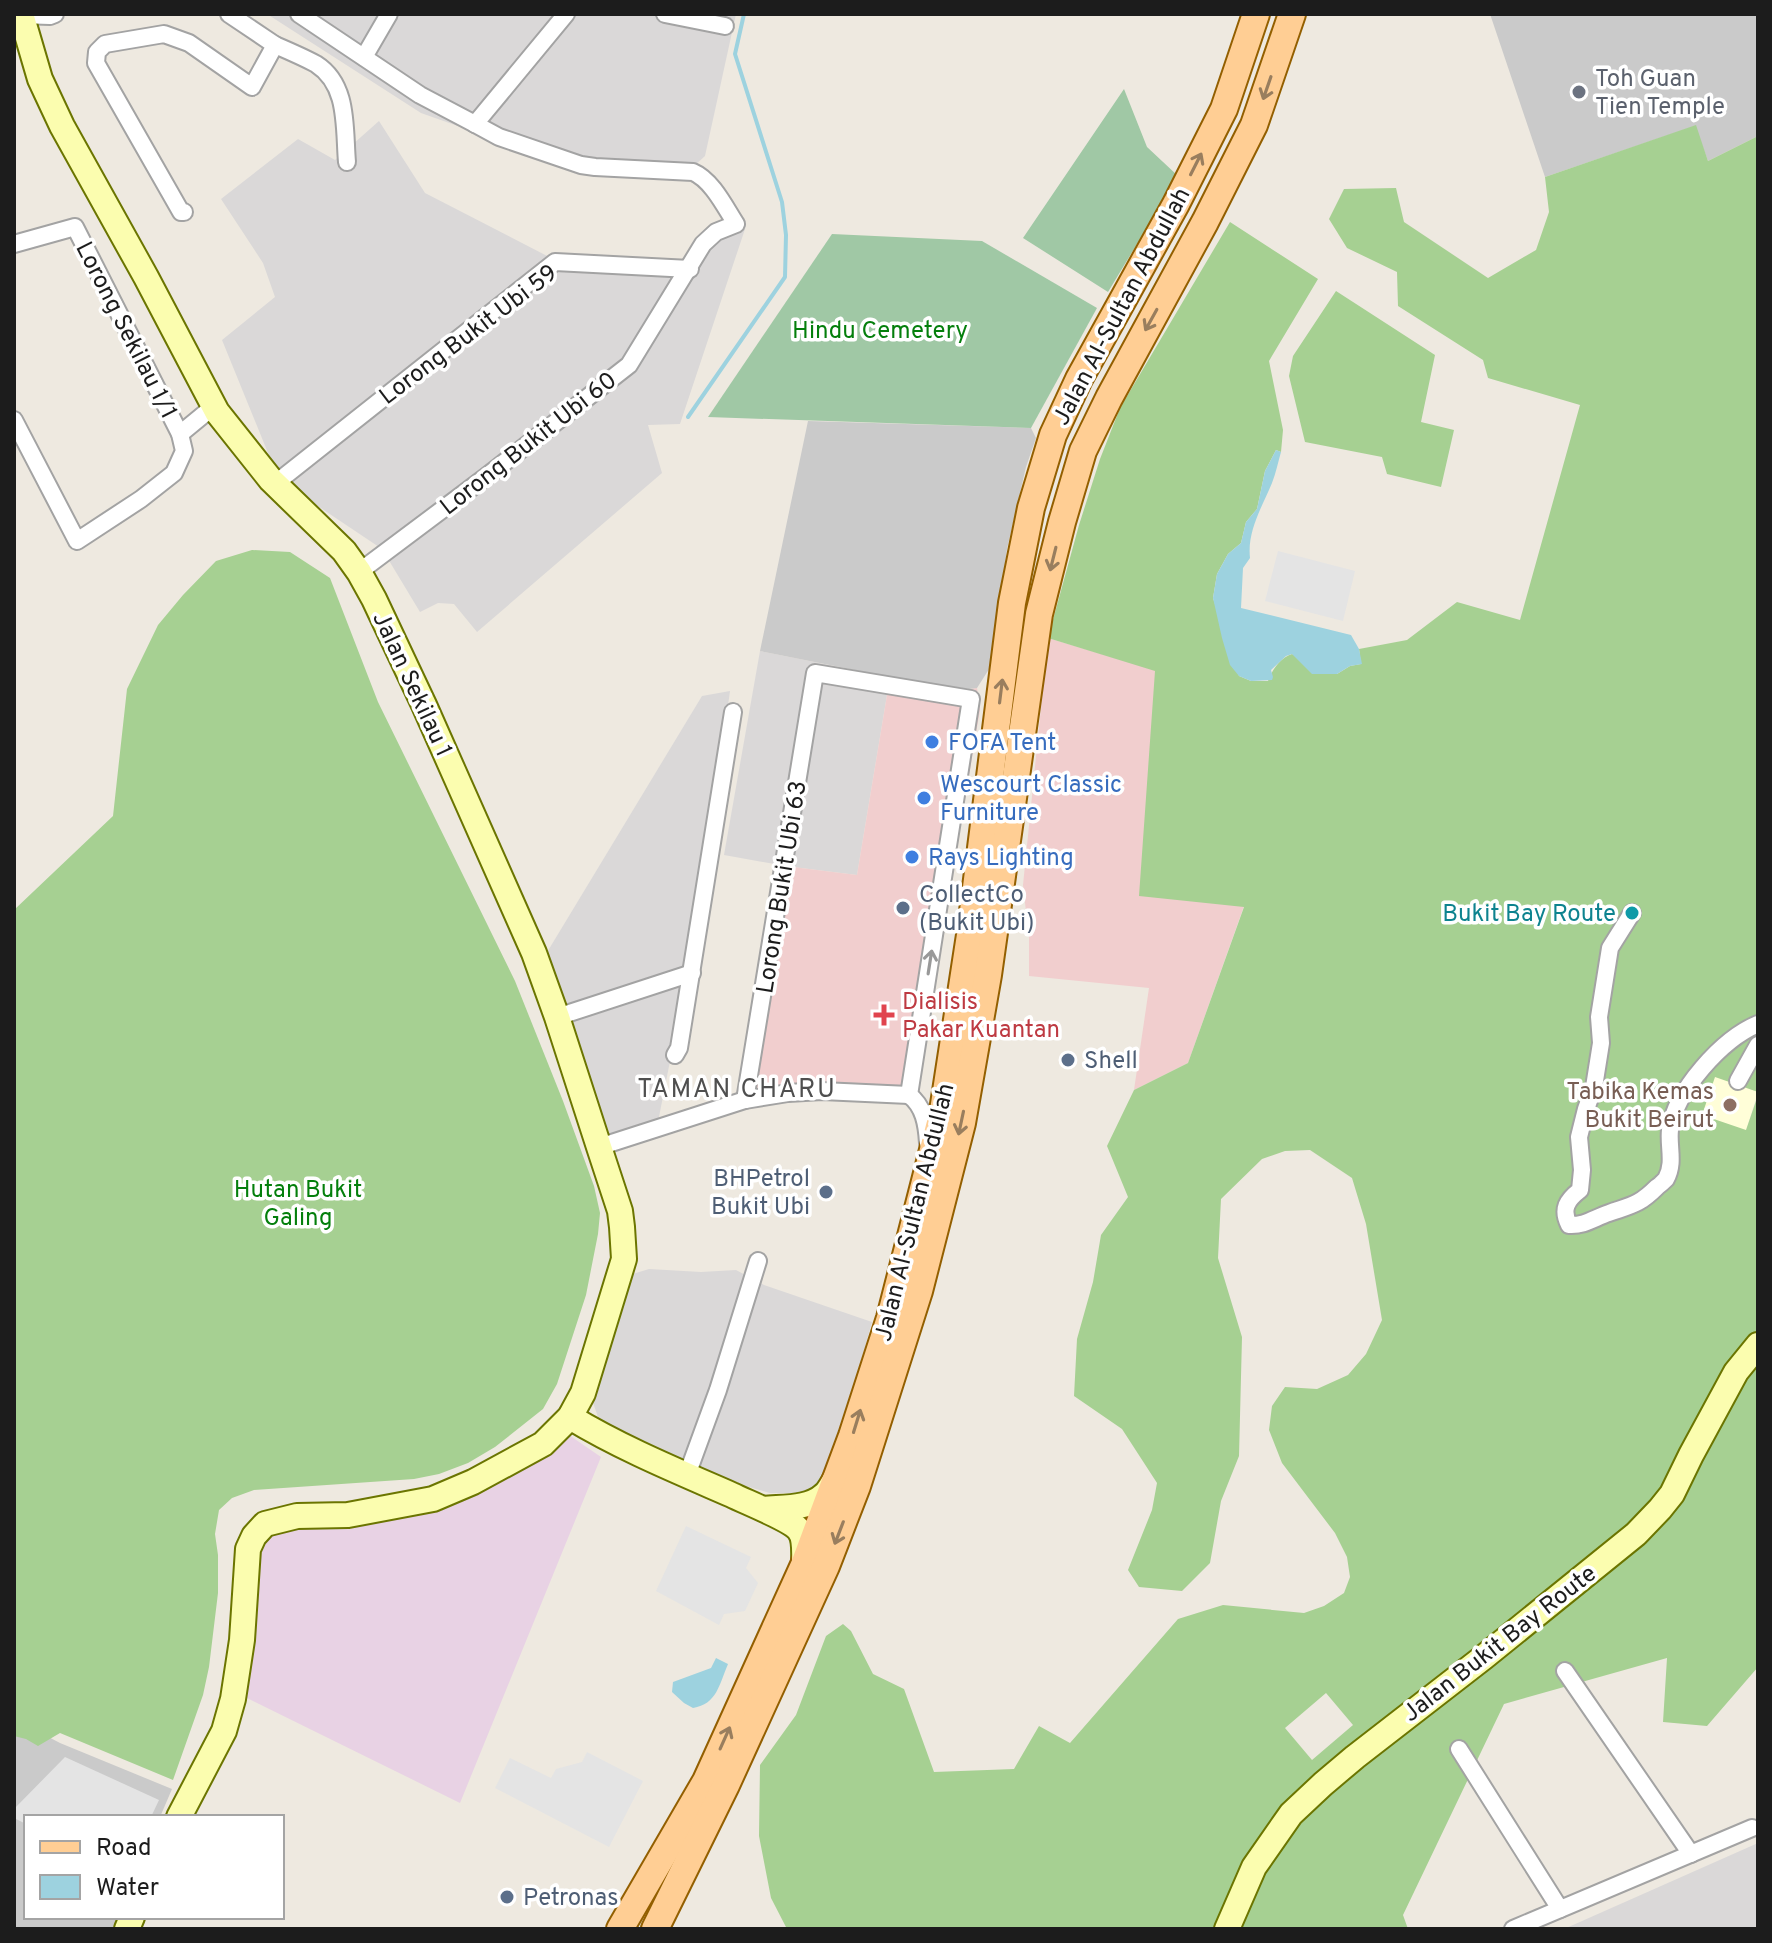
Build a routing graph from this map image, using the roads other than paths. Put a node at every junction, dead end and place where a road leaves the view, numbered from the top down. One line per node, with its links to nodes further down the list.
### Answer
1 (55, 14): 9 (street)
2 (229, 14): 11 (street)
3 (299, 14): 12 (street)
4 (389, 14): 12 (street)
5 (566, 14): 13 (street)
6 (665, 14): 10 (street)
7 (1256, 14): 34 (main road, Jalan Al-Sultan Abdullah, one-way to 7)
8 (1292, 14): 44 (main road, Jalan Al-Sultan Abdullah, one-way to 44)
9 (21, 15): 18 (street, Jalan Sekilau 1)
10 (725, 26)
11 (275, 45): 14 (street); 15 (street)
12 (364, 57): 13 (street)
13 (475, 124): 17 (street, Lorong Bukit Ubi 60)
14 (347, 162)
15 (184, 212)
16 (14, 244): 20 (street, Lorong Sekilau 1/1)
17 (690, 269): 21 (street, Lorong Bukit Ubi 59); 22 (street, Lorong Bukit Ubi 60)
18 (214, 406): 20 (street); 21 (street, Jalan Sekilau 1)
19 (14, 420): 20 (street)
20 (180, 434)
21 (271, 480): 22 (street, Jalan Sekilau 1)
22 (359, 572): 26 (street, Jalan Sekilau 1)
23 (733, 712): 25 (street)
24 (1632, 913): 27 (street)
25 (692, 973): 26 (street); 29 (street)
26 (557, 1017): 33 (street, Jalan Sekilau 1)
27 (1758, 1024)
28 (1758, 1045): 30 (street)
29 (675, 1055)
30 (1738, 1081)
31 (909, 1095): 32 (street); 32 (street, Lorong Bukit Ubi 63, one-way to 32); 34 (street)
32 (745, 1100): 33 (street)
33 (599, 1147): 37 (street, Jalan Sekilau 1)
34 (928, 1167): 38 (main road, Jalan Al-Sultan Abdullah, one-way to 34)
35 (758, 1261): 39 (street)
36 (1758, 1345): 53 (street, Jalan Bukit Bay Route)
37 (570, 1417): 39 (street); 45 (street)
38 (839, 1474): 40 (street); 41 (main road, Jalan Al-Sultan Abdullah)
39 (687, 1475): 40 (street)
40 (762, 1509): 41 (street)
41 (804, 1565): 44 (main road, Jalan Al-Sultan Abdullah, one-way to 41)
42 (1565, 1671): 47 (street)
43 (1459, 1749): 48 (street)
44 (716, 1783): 49 (main road, Jalan Al-Sultan Abdullah); 50 (main road); 51 (main road, Jalan Al-Sultan Abdullah); 52 (main road)
45 (180, 1815)
46 (1752, 1828): 47 (street)
47 (1691, 1854): 48 (street)
48 (1560, 1909): 54 (street)
49 (620, 1929)
50 (635, 1929)
51 (655, 1929)
52 (673, 1929)
53 (1227, 1929)
54 (1513, 1929)

